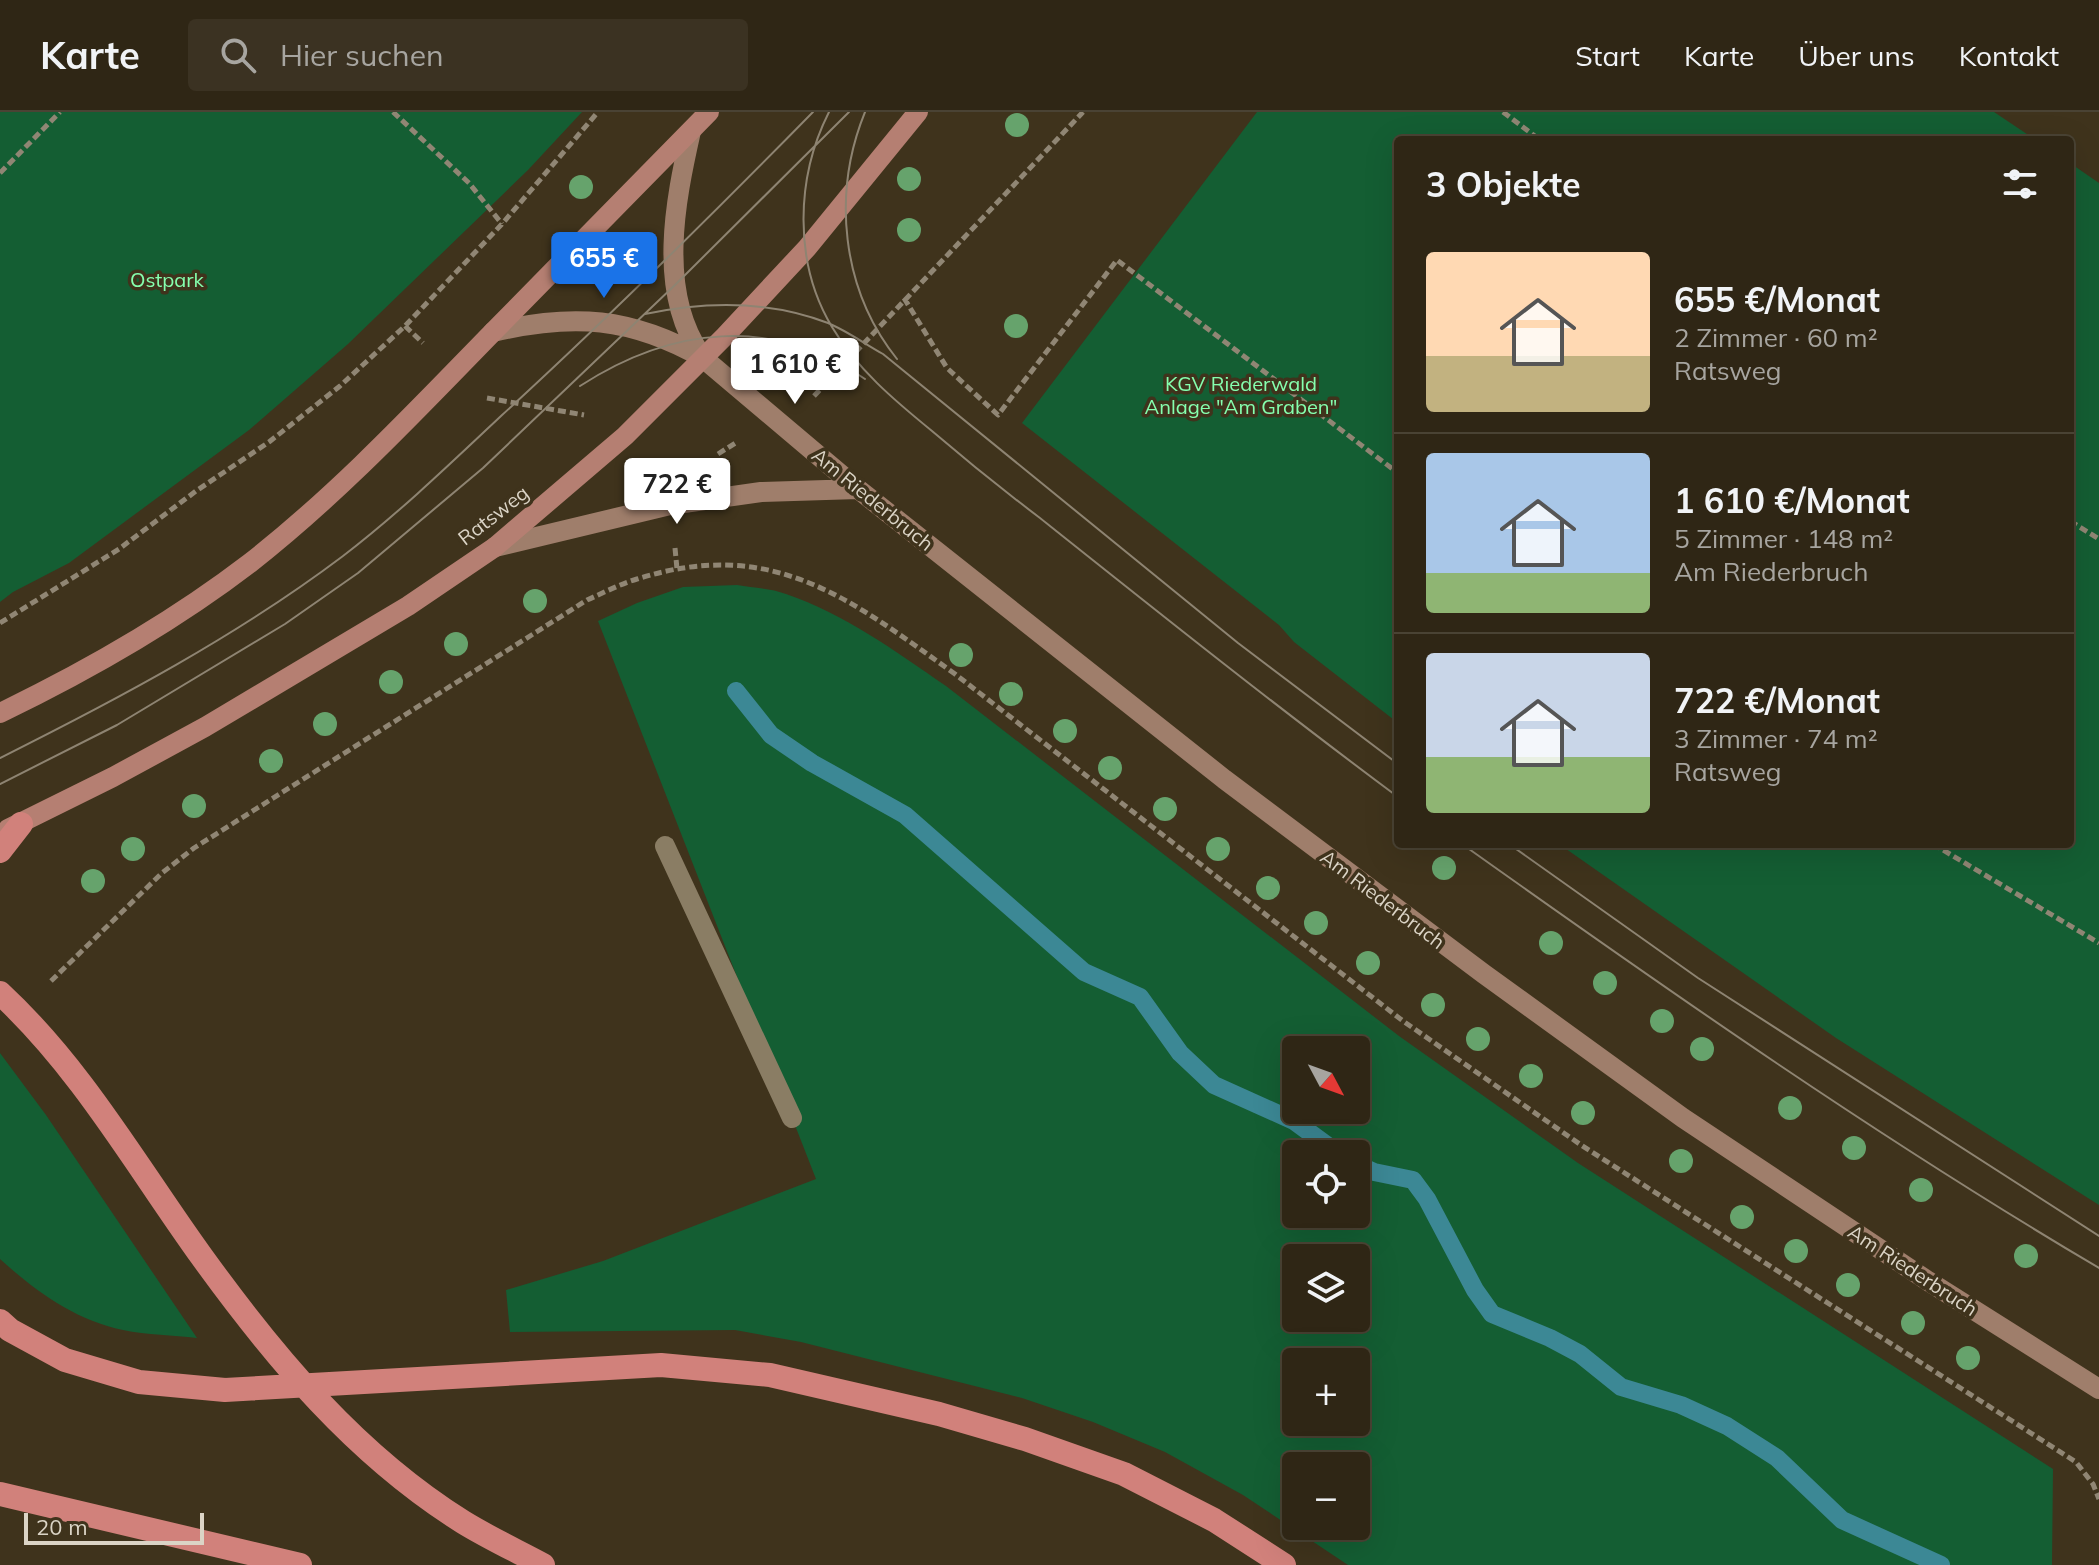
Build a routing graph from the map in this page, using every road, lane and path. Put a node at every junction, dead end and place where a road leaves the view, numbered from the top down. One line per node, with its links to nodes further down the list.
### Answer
1 (60, 112): 10 (path)
2 (393, 112): 11 (path)
3 (598, 112): 11 (path)
4 (709, 112): 8 (main road)
5 (918, 112): 15 (main road, Ratsweg)
6 (1083, 112): 12 (path)
7 (1503, 112): 9 (path)
8 (691, 131): 14 (main road); 15 (main road)
9 (1535, 136)
10 (0, 173)
11 (502, 224): 13 (path)
12 (904, 298): 17 (path); 19 (path)
13 (405, 326): 16 (path); 26 (path)
14 (493, 332): 15 (main road); 16 (main road)
15 (703, 358): 18 (main road, Ratsweg); 20 (main road, Am Riederbruch)
16 (454, 373): 18 (path); 27 (main road)
17 (815, 395)
18 (625, 436): 24 (main road, Ratsweg)
19 (1394, 470)
20 (858, 489): 24 (main road); 37 (main road, Am Riederbruch)
21 (2074, 523): 22 (path)
22 (2099, 539)
23 (674, 540): 25 (path)
24 (495, 547): 28 (main road, Ratsweg)
25 (677, 569): 33 (path); 39 (path)
26 (0, 623)
27 (0, 713)
28 (10, 828): 31 (highway)
29 (665, 846): 35 (lane)
30 (1940, 848): 32 (path)
31 (0, 851)
32 (2099, 943)
33 (50, 982)
34 (0, 993): 41 (highway)
35 (792, 1118)
36 (0, 1321): 42 (highway)
37 (2099, 1389)
38 (0, 1494): 40 (highway)
39 (2099, 1499)
40 (300, 1565)
41 (543, 1565)
42 (1284, 1565)

